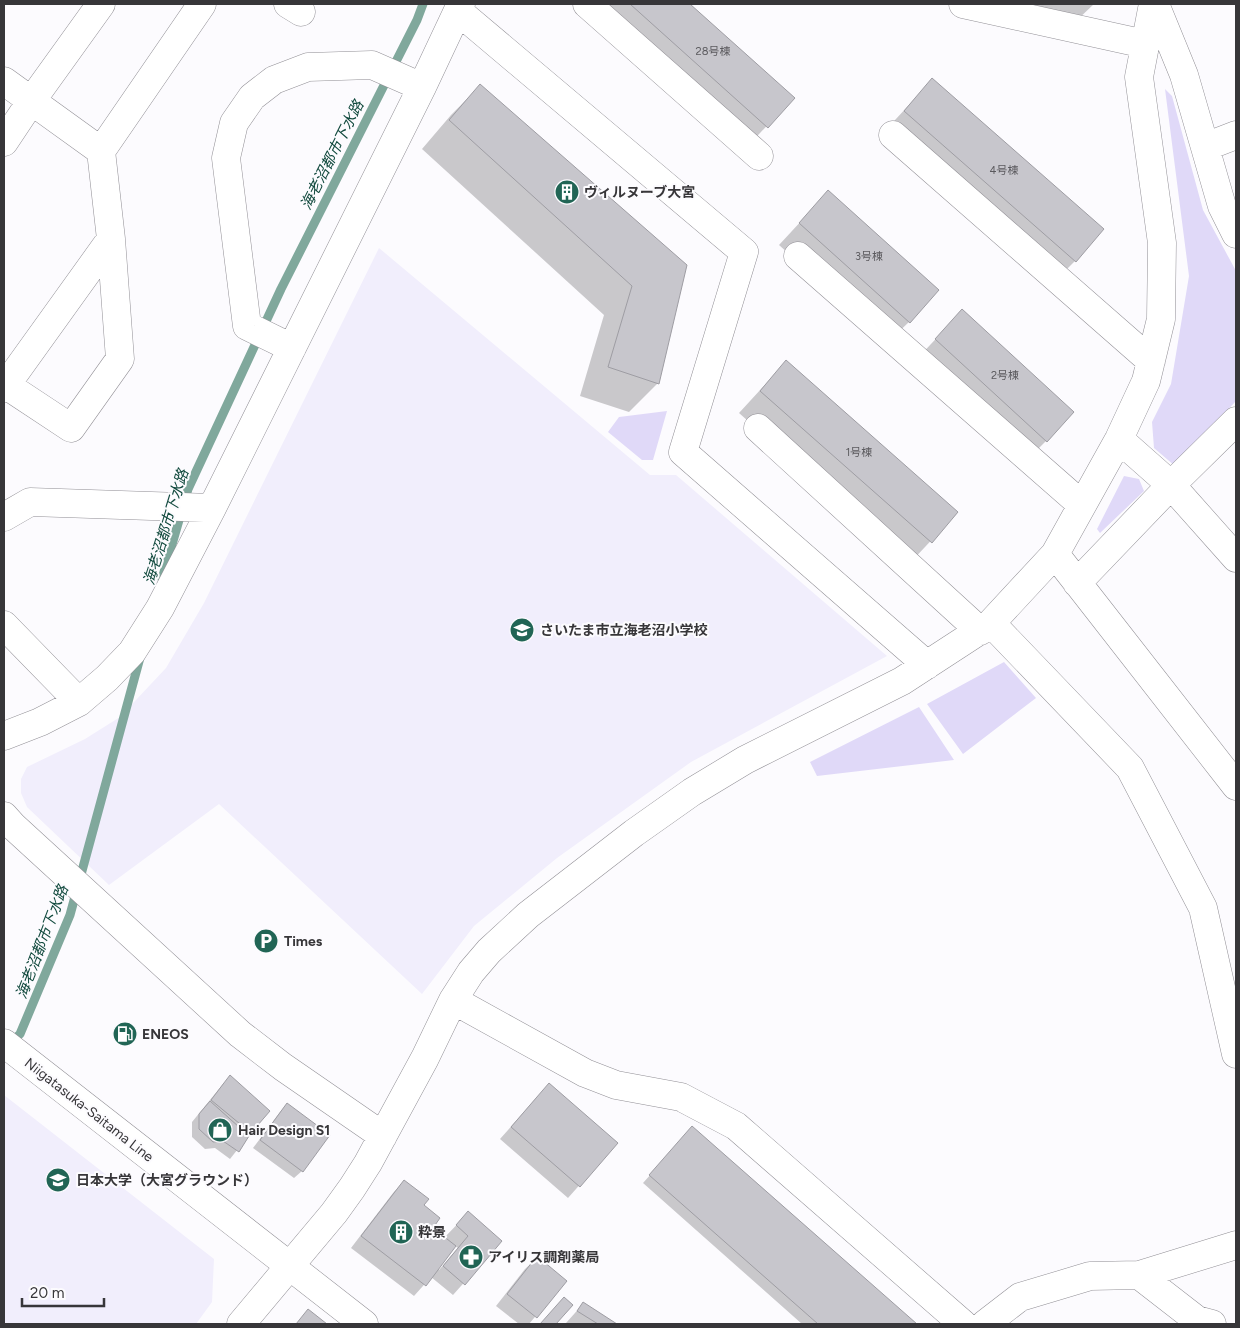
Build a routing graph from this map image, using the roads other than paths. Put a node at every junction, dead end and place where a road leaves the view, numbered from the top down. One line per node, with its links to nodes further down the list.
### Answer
1 (101, 4): 10 (street)
2 (202, 4): 15 (street)
3 (586, 4): 16 (street)
4 (963, 4): 7 (street)
5 (1154, 4): 7 (street); 14 (street)
6 (459, 8): 9 (street); 35 (street)
7 (1145, 44): 21 (street)
8 (4, 81): 10 (street)
9 (422, 88): 20 (street); 20 (street)
10 (32, 100): 13 (street); 15 (street)
11 (893, 135): 21 (street)
12 (1236, 135): 14 (street)
13 (4, 142)
14 (1205, 147): 17 (street)
15 (101, 151): 18 (street)
16 (759, 156)
17 (1236, 234)
18 (111, 239): 22 (street); 22 (street)
19 (798, 256): 27 (street)
20 (292, 348): 28 (street)
21 (1151, 360): 25 (street)
22 (5, 386)
23 (1236, 421): 26 (street)
24 (758, 428): 34 (street)
25 (1120, 438): 26 (street); 27 (street)
26 (1171, 485): 30 (street); 32 (street)
27 (1082, 506): 31 (street)
28 (212, 508): 29 (street); 36 (street)
29 (4, 517)
30 (1230, 540)
31 (1055, 554): 32 (street); 34 (street)
32 (1077, 583): 38 (street)
33 (4, 624): 36 (street)
34 (985, 627): 35 (street); 42 (street)
35 (927, 665): 40 (street)
36 (79, 702): 37 (street)
37 (4, 736)
38 (1236, 786)
39 (4, 816): 43 (street)
40 (453, 1000): 43 (street); 49 (street)
41 (4, 1043): 45 (street, Niigatasuka-Saitama Line)
42 (1236, 1054)
43 (383, 1136): 45 (street)
44 (1236, 1245): 46 (street)
45 (290, 1266): 47 (street); 48 (street, Niigatasuka-Saitama Line)
46 (1139, 1274): 50 (street); 51 (street)
47 (241, 1324)
48 (364, 1324)
49 (963, 1324)
50 (985, 1324)
51 (1212, 1324)

